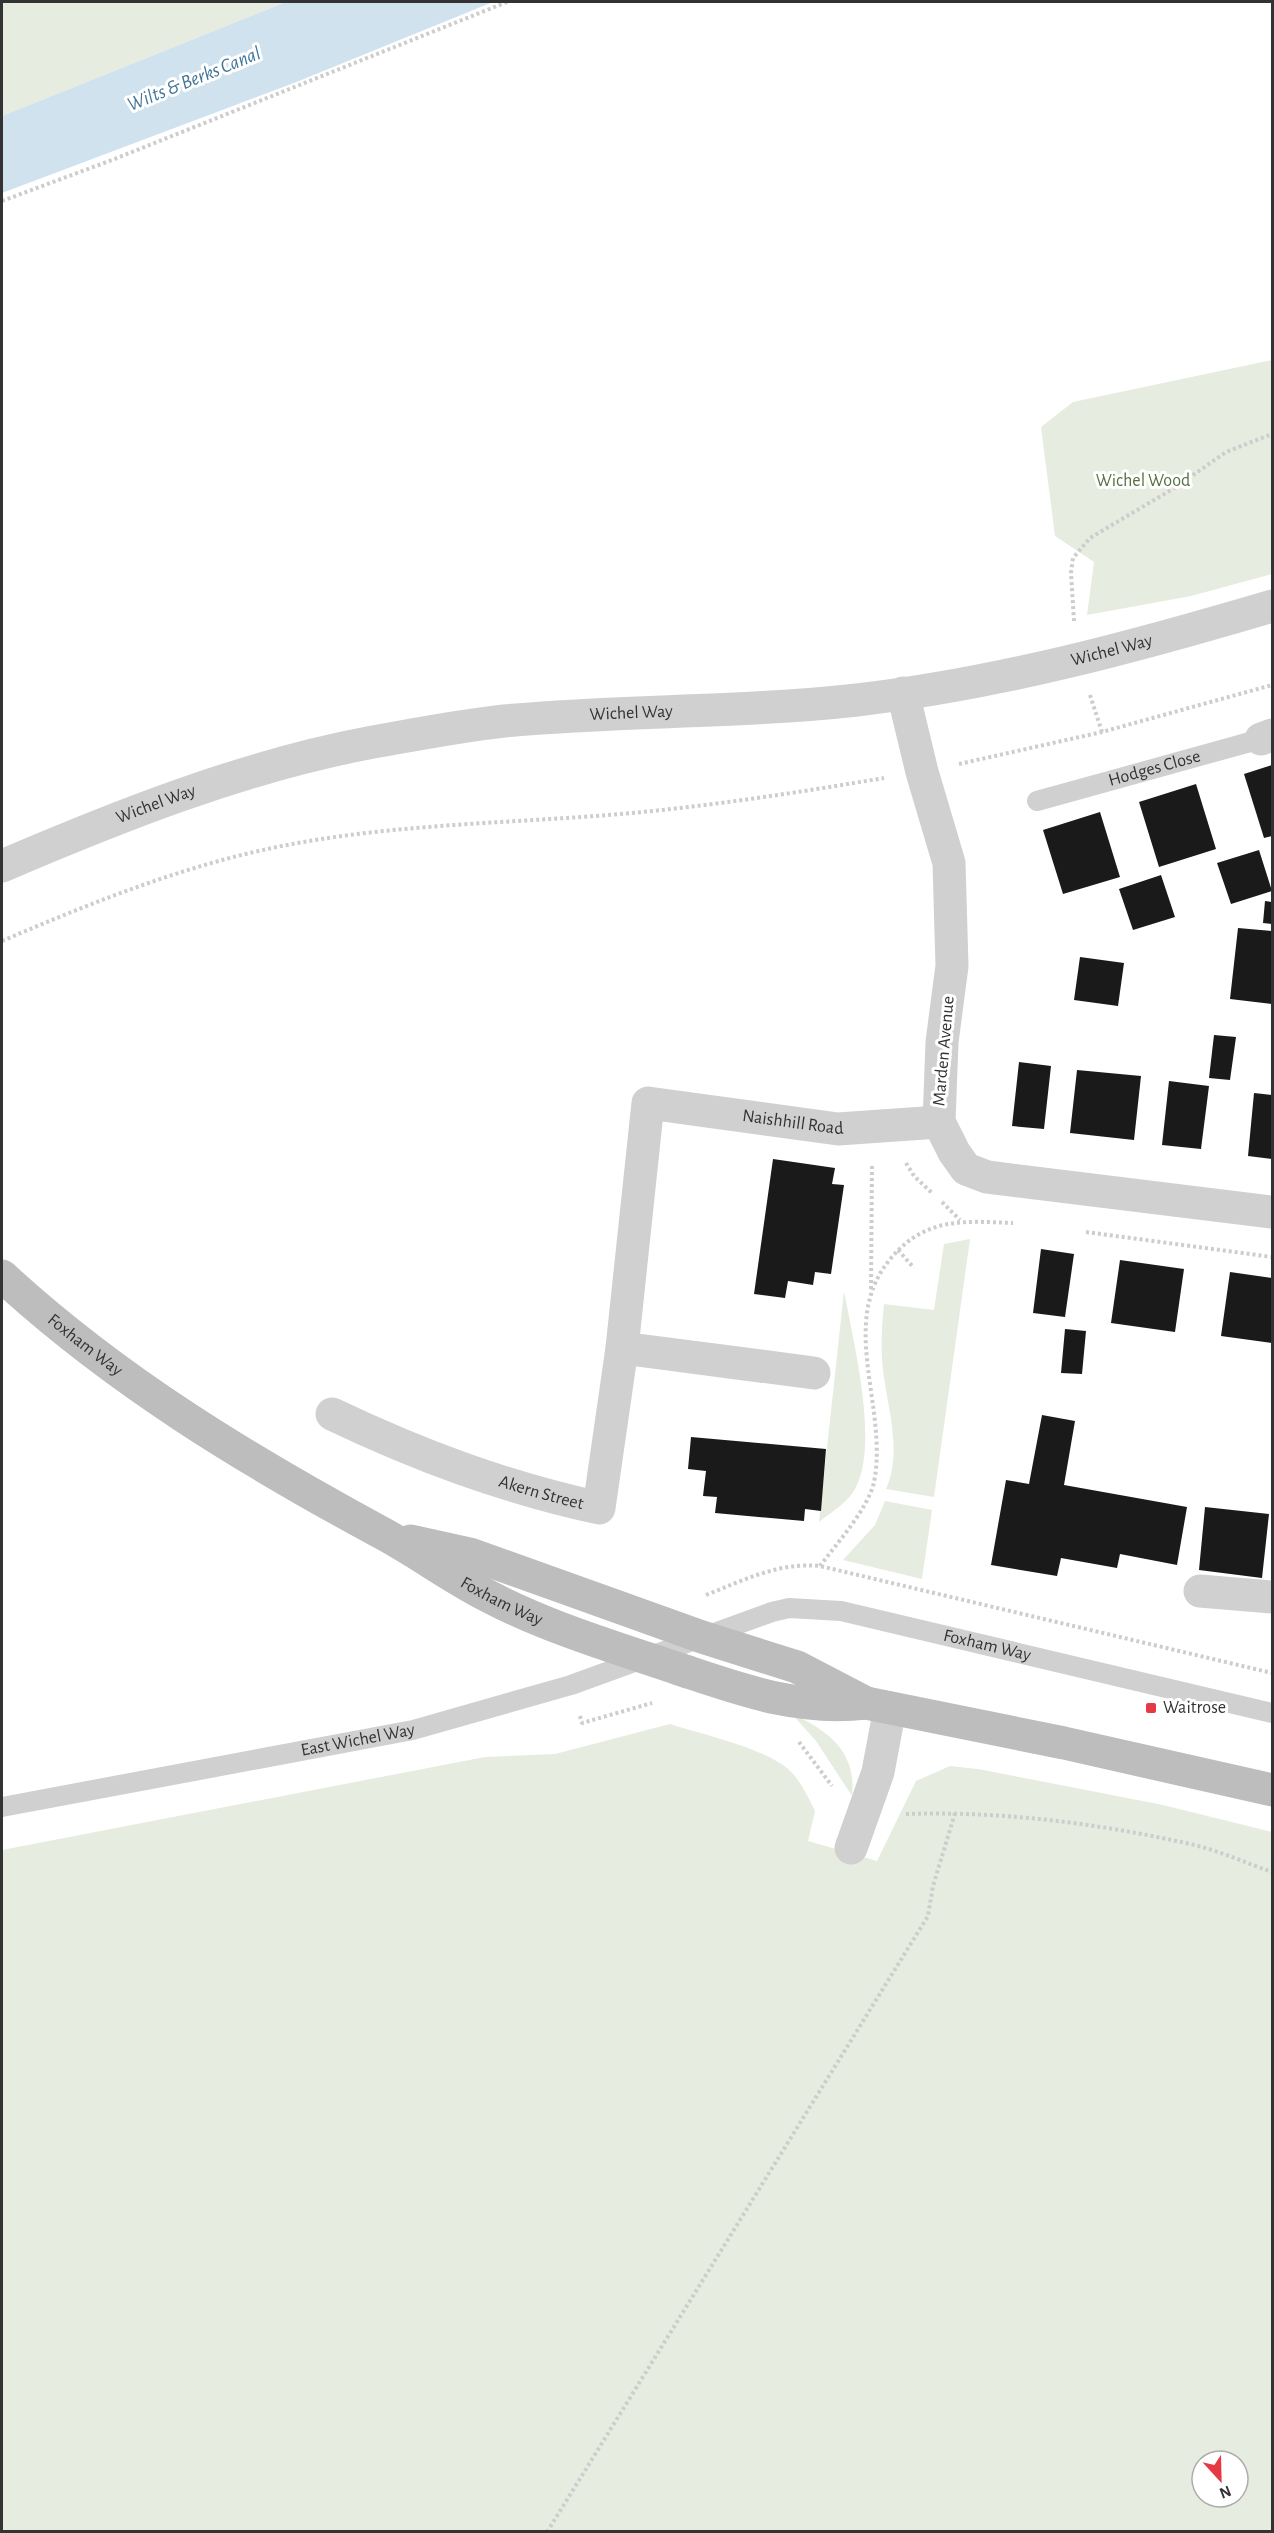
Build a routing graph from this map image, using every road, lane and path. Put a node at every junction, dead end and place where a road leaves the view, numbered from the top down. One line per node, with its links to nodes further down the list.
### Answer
1 (507, 2): 2 (path)
2 (2, 201)
3 (1272, 434): 5 (path)
4 (1272, 606): 5 (street, Wichel Way)
5 (1077, 659): 7 (street, Wichel Way)
6 (1272, 685): 9 (path)
7 (903, 693): 9 (street, Marden Avenue); 11 (street, Wichel Way)
8 (1267, 737): 10 (lane, Hodges Close)
9 (922, 772): 12 (path); 14 (street, Marden Avenue)
10 (1037, 801)
11 (2, 866)
12 (2, 941)
13 (648, 1103): 14 (street, Naishhill Road); 26 (street, Akern Street)
14 (939, 1122): 17 (street, Marden Avenue)
15 (872, 1154): 25 (path)
16 (904, 1158): 18 (path)
17 (1272, 1212)
18 (961, 1220): 19 (path); 21 (path)
19 (1018, 1223)
20 (1076, 1231): 22 (path)
21 (898, 1250): 23 (path); 25 (path)
22 (1272, 1257)
23 (914, 1268)
24 (2, 1276): 29 (main road, Foxham Way)
25 (871, 1292): 30 (path)
26 (622, 1348): 27 (street); 28 (street, Akern Street)
27 (814, 1373)
28 (332, 1414)
29 (391, 1537): 34 (main road, Foxham Way); 35 (main road, Foxham Way)
30 (820, 1566): 33 (path); 36 (path)
31 (1200, 1591): 32 (street)
32 (1272, 1597)
33 (700, 1598)
34 (702, 1637): 35 (lane, East Wichel Way); 38 (main road, Foxham Way); 39 (lane, Foxham Way)
35 (647, 1658): 38 (main road, Foxham Way); 43 (lane, East Wichel Way)
36 (1272, 1673)
37 (657, 1701): 40 (path)
38 (878, 1706): 42 (main road, Foxham Way); 45 (street)
39 (1272, 1713)
40 (581, 1717)
41 (794, 1736): 45 (path)
42 (1272, 1790)
43 (2, 1807)
44 (956, 1813): 45 (path); 47 (path); 48 (path)
45 (865, 1815): 46 (street)
46 (851, 1848)
47 (1272, 1872)
48 (547, 2532)

